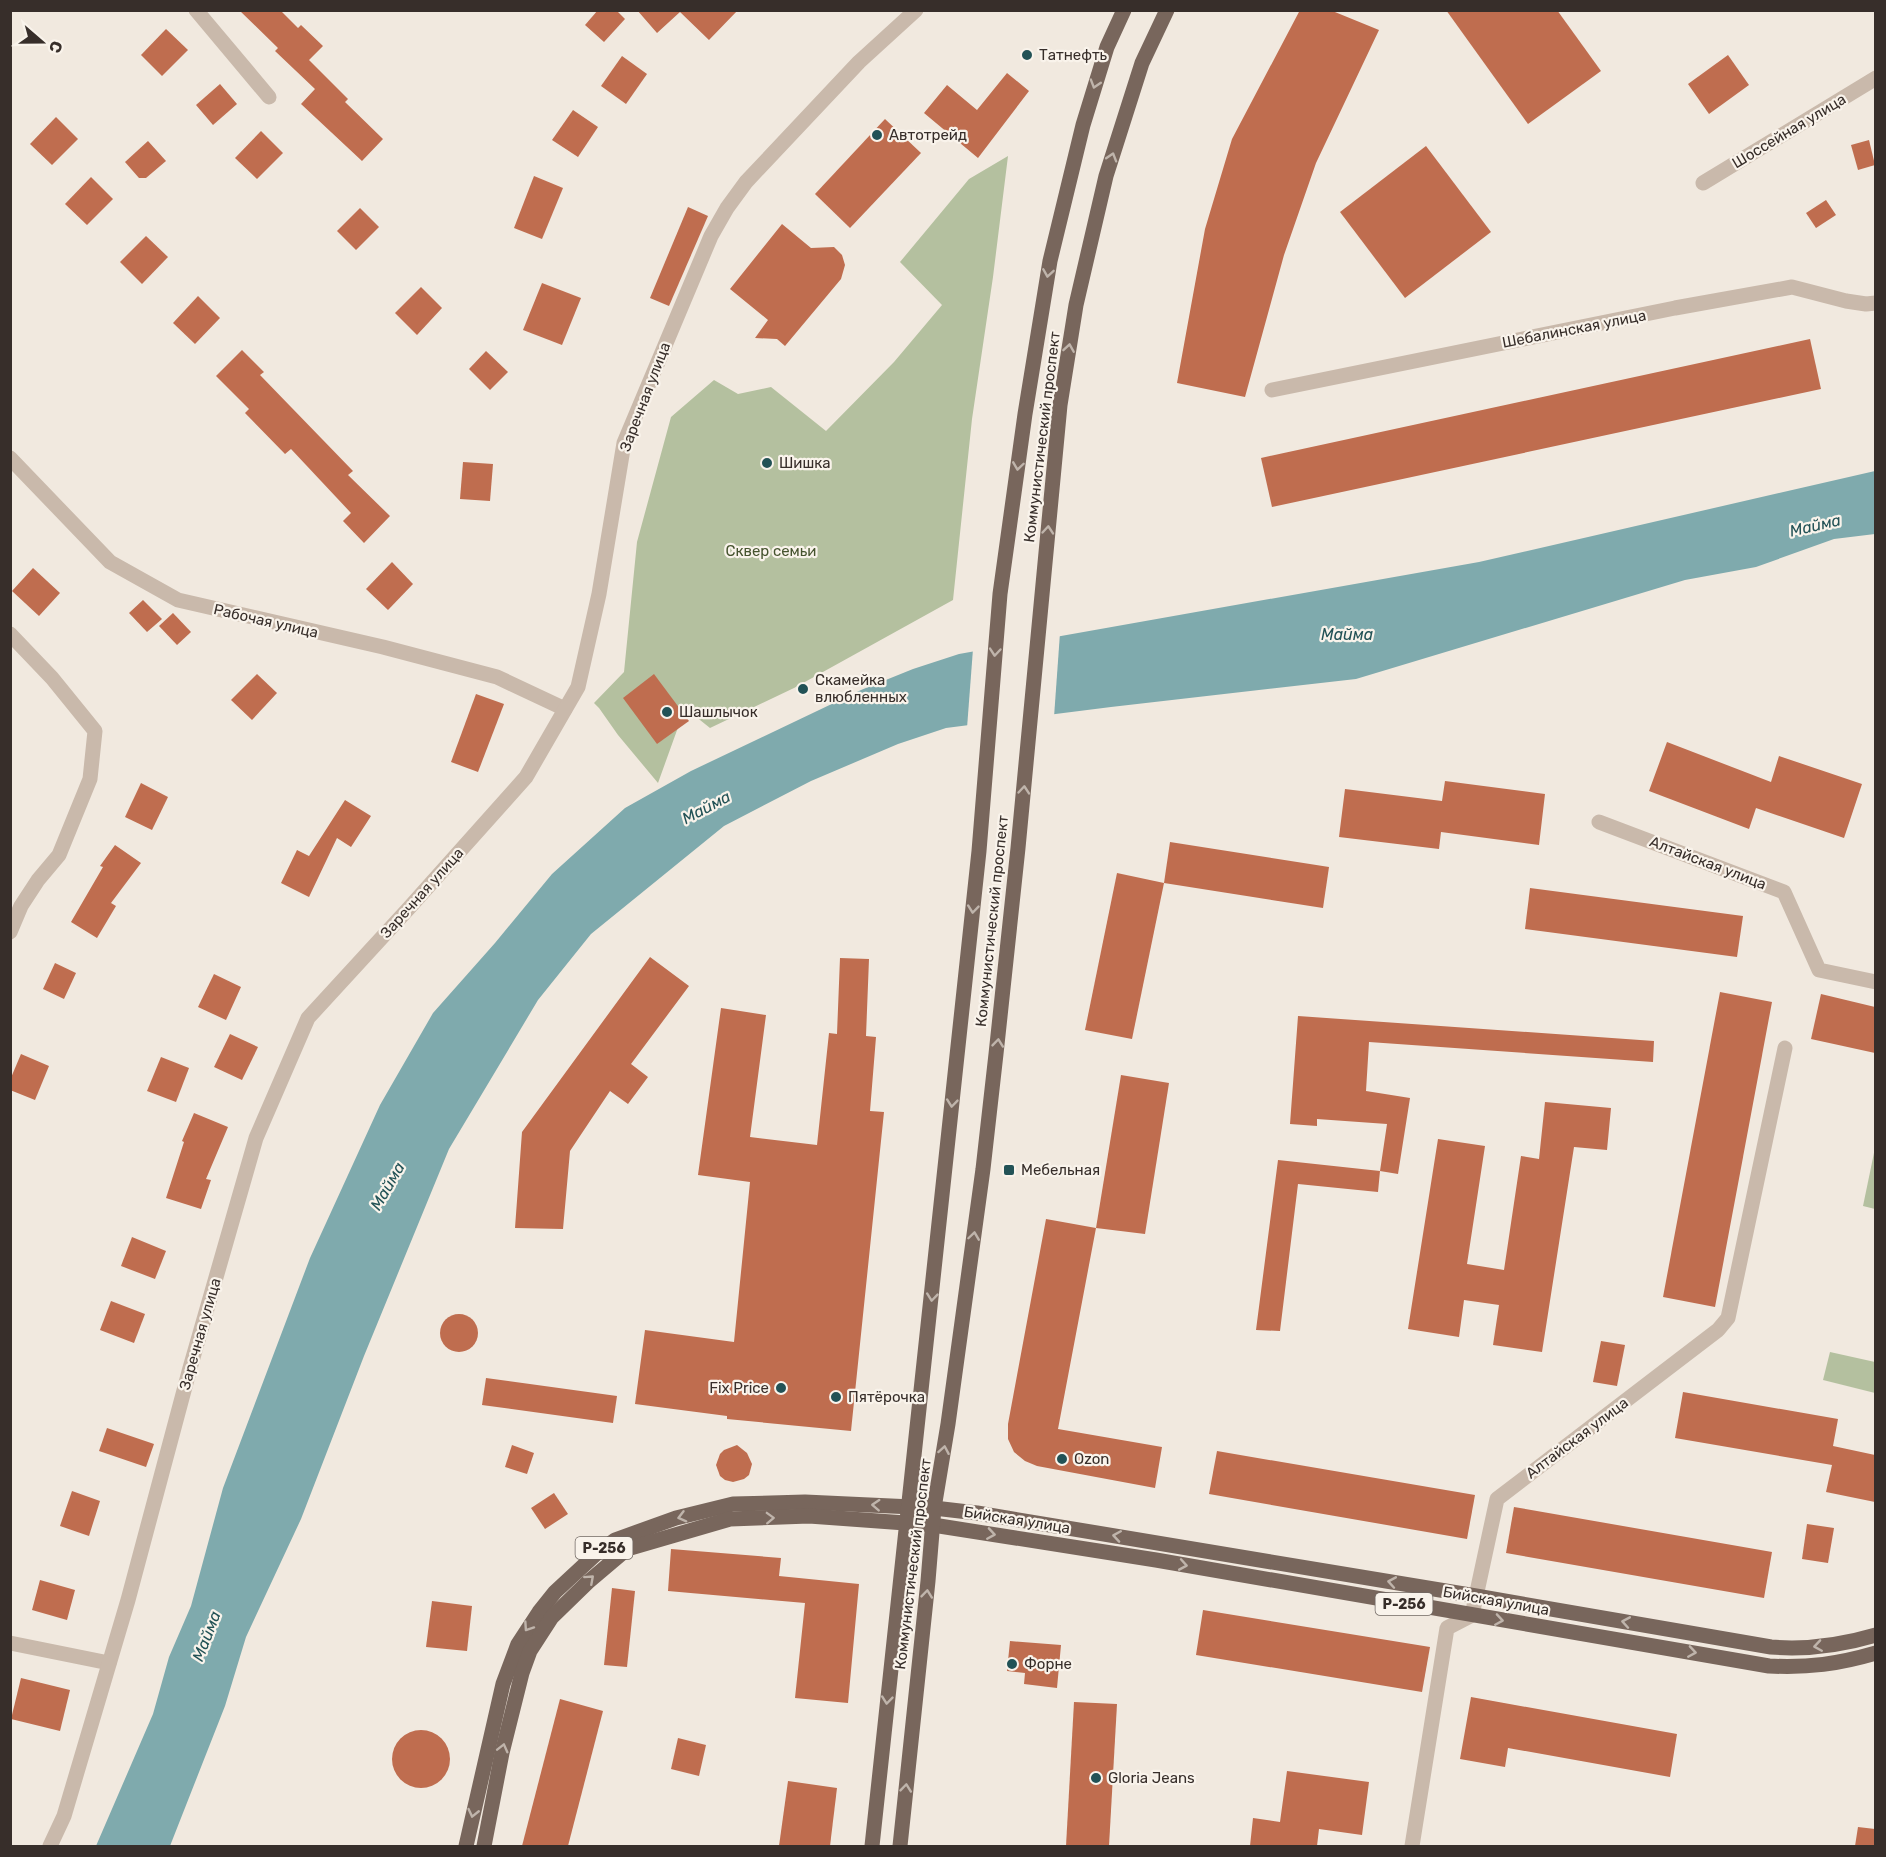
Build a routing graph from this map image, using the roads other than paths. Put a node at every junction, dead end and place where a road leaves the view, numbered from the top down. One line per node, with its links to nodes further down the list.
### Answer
1 (196, 10): 6 (street)
2 (915, 10): 12 (street, Заречная улица)
3 (1124, 10): 17 (main road, Коммунистический проспект, one-way to 17)
4 (1167, 10): 18 (main road, Коммунистический проспект, one-way to 4)
5 (1875, 78): 7 (street, Шоссейная улица)
6 (269, 97)
7 (1703, 183)
8 (1875, 303): 9 (street, Шебалинская улица)
9 (1272, 390)
10 (10, 458): 12 (street, Рабочая улица)
11 (10, 634): 14 (street)
12 (565, 709): 26 (street, Заречная улица)
13 (1599, 822): 15 (street, Алтайская улица)
14 (10, 932)
15 (1875, 982)
16 (1785, 1048): 21 (street, Алтайская улица)
17 (909, 1506): 18 (main road, Р-256); 19 (main road, Коммунистический проспект); 28 (main road, Р-256, one-way to 28)
18 (934, 1508): 20 (main road, Коммунистический проспект); 21 (main road, Бийская улица / Р-256, one-way to 18)
19 (907, 1524): 20 (main road, Р-256); 29 (main road, Р-256, one-way to 19); 30 (main road, Коммунистический проспект, one-way to 30)
20 (933, 1525): 22 (main road, Бийская улица / Р-256, one-way to 22); 31 (main road, Коммунистический проспект, one-way to 20)
21 (1476, 1596): 22 (street, Алтайская улица); 23 (main road, Бийская улица / Р-256, one-way to 21)
22 (1472, 1615): 25 (main road, Бийская улица / Р-256, one-way to 25); 32 (street)
23 (1875, 1635)
24 (10, 1643): 26 (street)
25 (1875, 1653)
26 (109, 1663): 27 (street, Заречная улица)
27 (50, 1846)
28 (466, 1846)
29 (484, 1846)
30 (872, 1846)
31 (900, 1846)
32 (1412, 1846)

